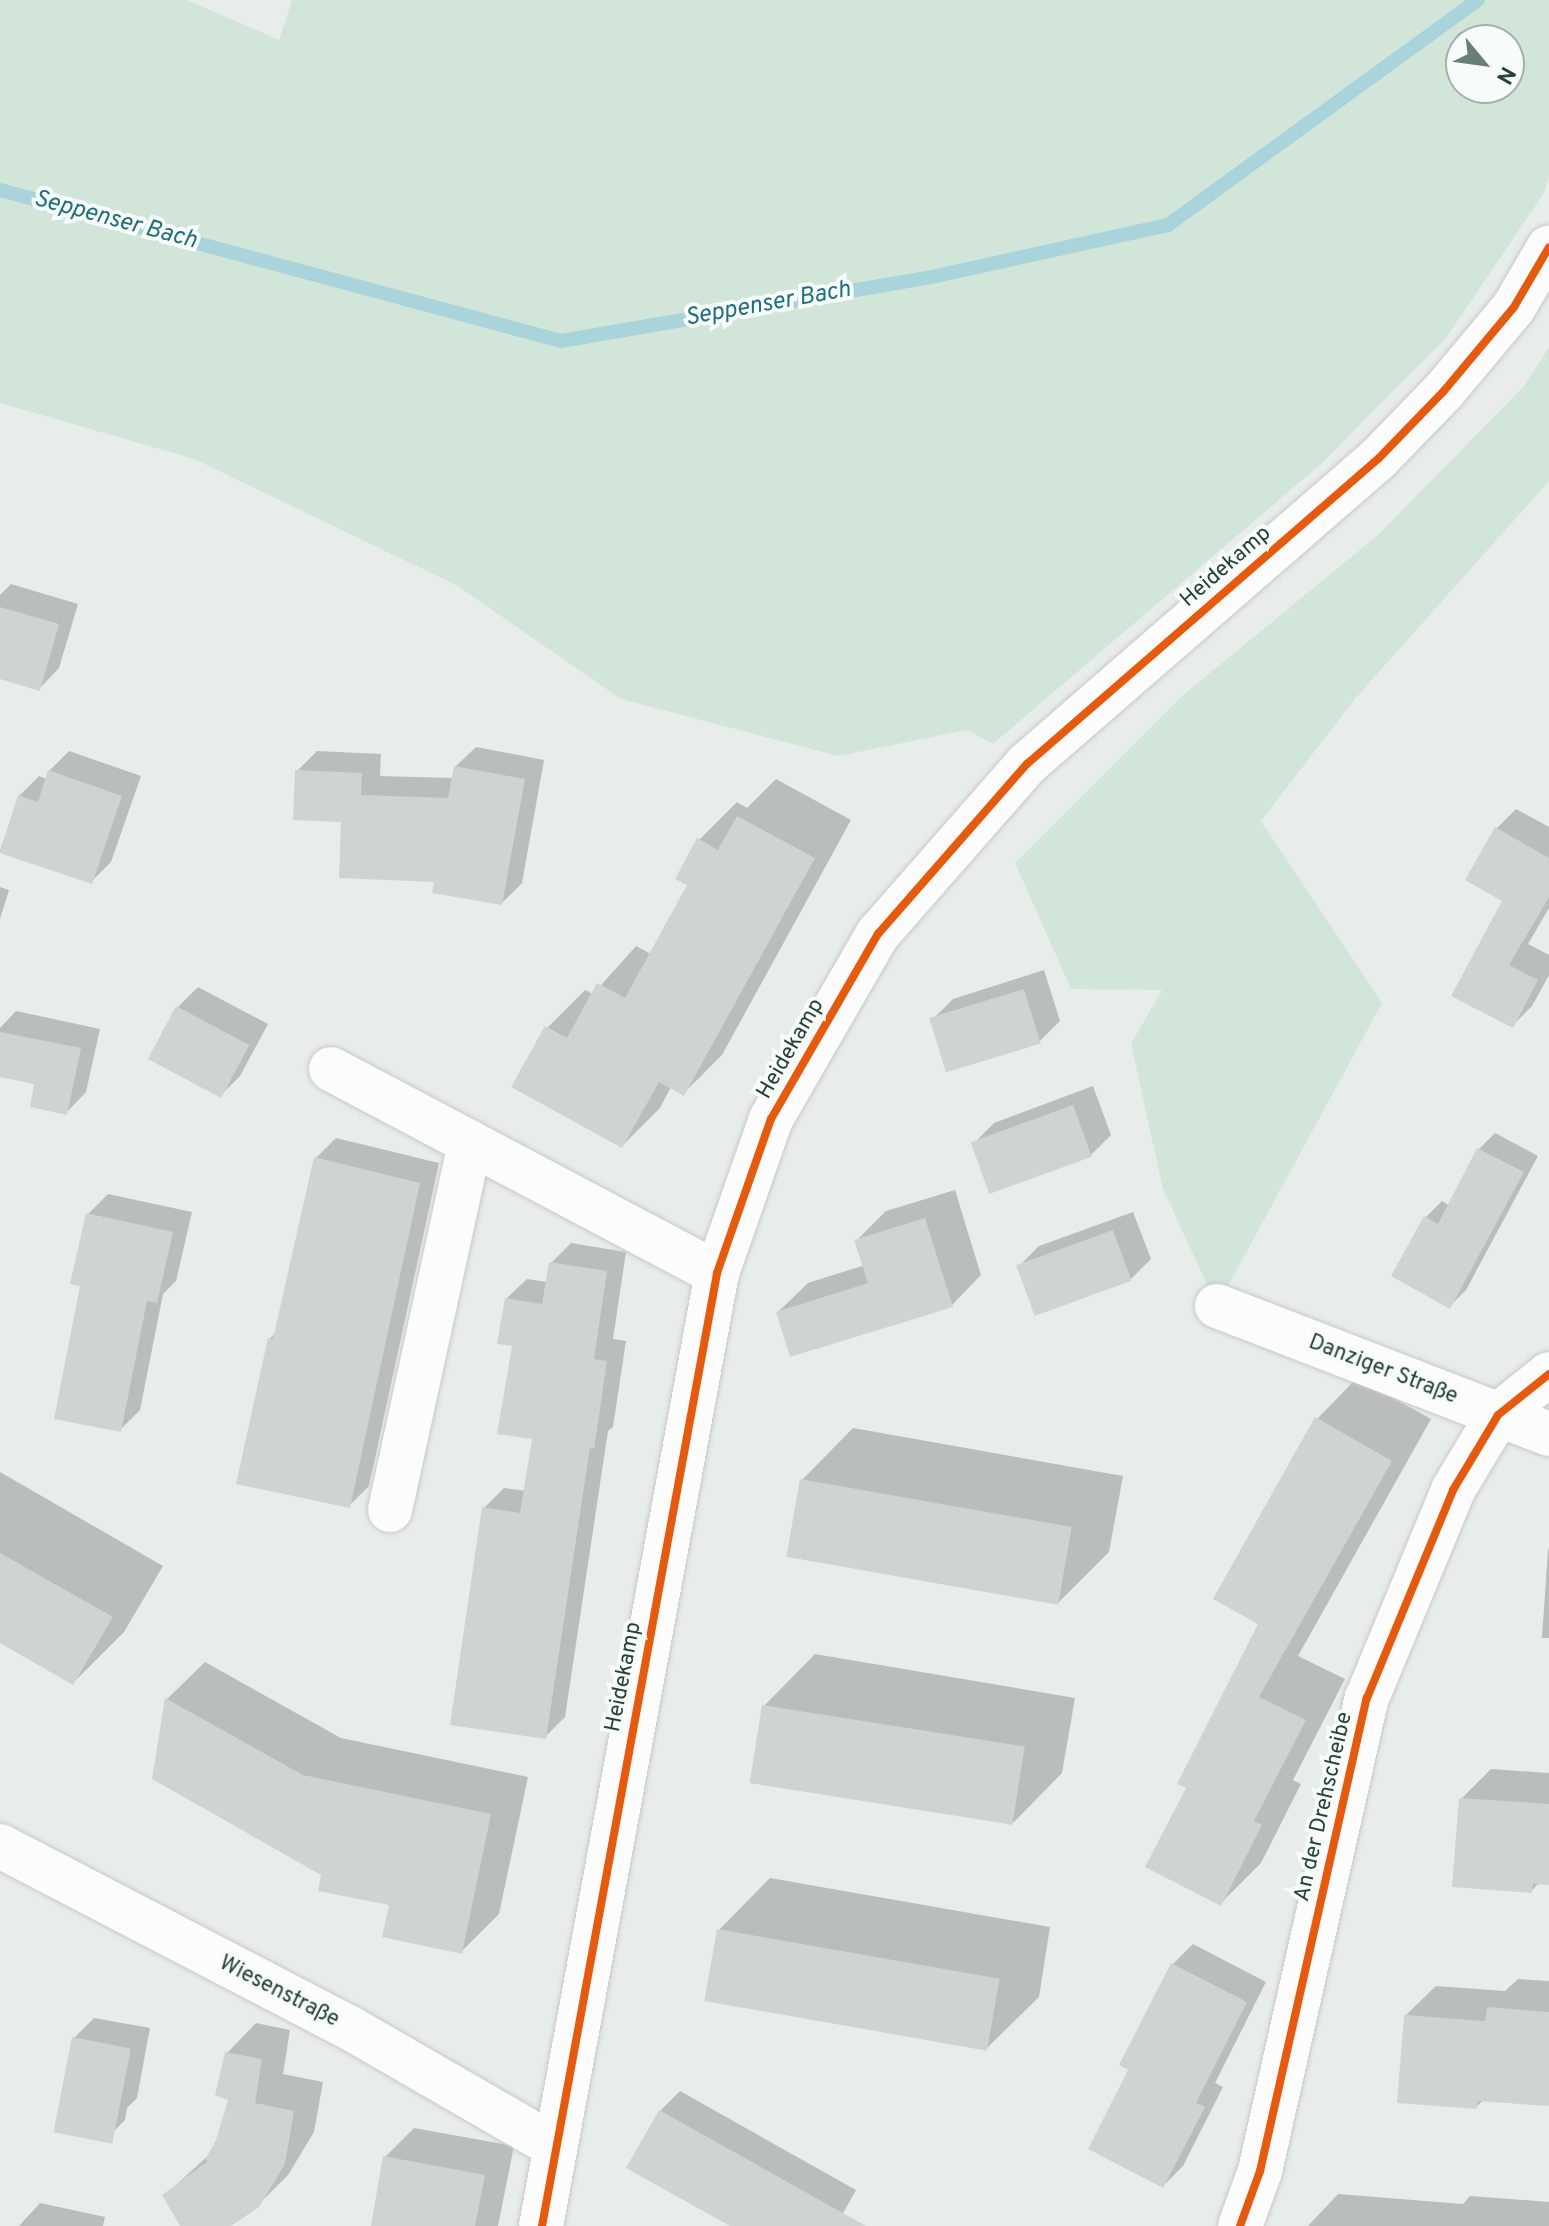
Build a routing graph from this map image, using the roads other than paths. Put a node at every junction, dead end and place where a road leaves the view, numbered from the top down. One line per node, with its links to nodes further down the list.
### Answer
1 (1549, 247): 4 (street, Heidekamp)
2 (331, 1069): 3 (street)
3 (470, 1143): 4 (street); 9 (street)
4 (717, 1273): 11 (street, Heidekamp)
5 (1217, 1306): 7 (street, Danziger Straße)
6 (1549, 1374): 7 (street)
7 (1498, 1415): 8 (street, Danziger Straße); 13 (street, An der Drehscheibe)
8 (1549, 1434)
9 (390, 1510)
10 (0, 1846): 11 (street, Wiesenstraße)
11 (554, 2146): 12 (street, Heidekamp)
12 (542, 2226)
13 (1240, 2226)

